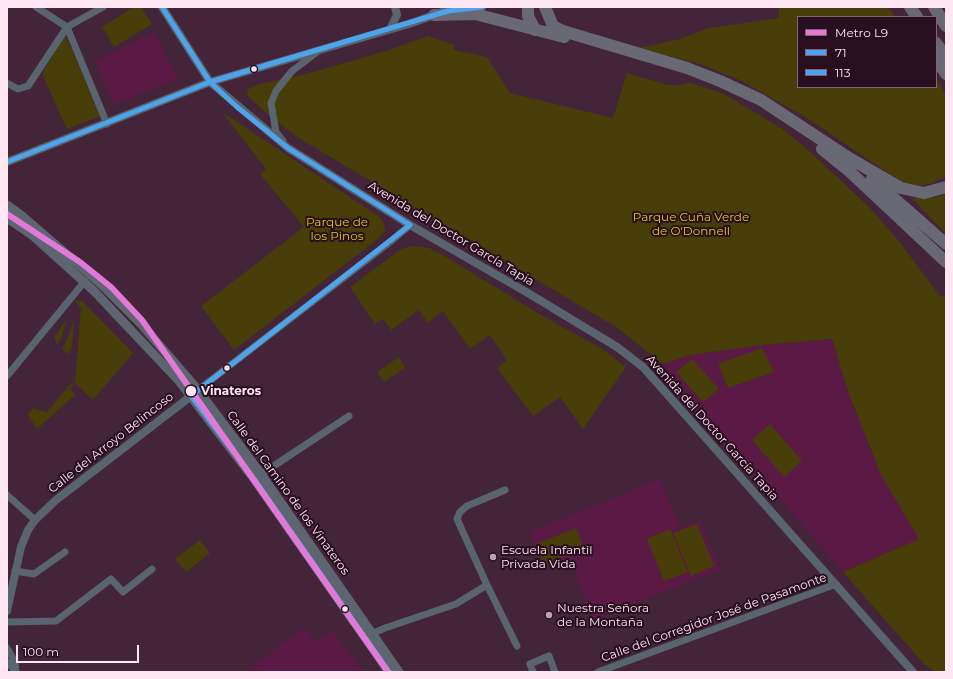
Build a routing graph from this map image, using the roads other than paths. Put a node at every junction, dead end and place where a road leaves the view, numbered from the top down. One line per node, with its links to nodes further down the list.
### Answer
1 (36, 7): 16 (street)
2 (103, 7): 16 (street)
3 (162, 7): 25 (street, Avenida del Doctor García Tapia)
4 (395, 7): 17 (street)
5 (456, 7): 11 (street)
6 (482, 7): 11 (street)
7 (528, 7): 18 (highway)
8 (545, 7): 21 (highway)
9 (910, 7): 13 (highway)
10 (934, 7): 14 (highway); 15 (highway)
11 (448, 11): 12 (street)
12 (434, 15): 17 (street); 18 (highway)
13 (916, 16)
14 (946, 16)
15 (946, 26)
16 (67, 27): 26 (street); 28 (street)
17 (390, 29): 20 (street)
18 (535, 30): 21 (highway)
19 (937, 44): 22 (highway)
20 (322, 48): 25 (street); 29 (street, Avenida del Doctor García Tapia)
21 (646, 56): 27 (highway)
22 (946, 57)
23 (937, 60): 24 (highway)
24 (946, 74)
25 (210, 82): 28 (street); 29 (street, Avenida del Doctor García Tapia)
26 (7, 83)
27 (791, 119): 30 (highway); 37 (highway)
28 (107, 124): 31 (street)
29 (288, 148): 35 (street, Avenida del Doctor García Tapia)
30 (849, 158): 32 (highway); 36 (highway)
31 (7, 162)
32 (946, 187)
33 (7, 206): 40 (main road, Calle del Camino de los Vinateros)
34 (7, 218): 38 (main road, Calle del Camino de los Vinateros)
35 (410, 225): 40 (street, Calle del Arroyo Belincoso); 50 (street, Avenida del Doctor García Tapia)
36 (946, 244)
37 (946, 262)
38 (84, 281): 39 (street); 41 (main road, Calle del Camino de los Vinateros)
39 (7, 376)
40 (198, 390): 41 (street, Calle del Arroyo Belincoso); 43 (main road, Calle del Camino de los Vinateros)
41 (191, 396): 43 (main road, Calle del Camino de los Vinateros); 46 (street, Calle del Arroyo Belincoso)
42 (348, 416): 43 (street)
43 (258, 476): 54 (main road, Calle del Camino de los Vinateros)
44 (505, 490): 51 (street)
45 (7, 495): 46 (street)
46 (35, 520): 49 (street, Calle del Arroyo Belincoso)
47 (65, 552): 49 (street)
48 (152, 569): 53 (street)
49 (15, 570): 52 (street, Calle del Arroyo Belincoso)
50 (836, 584): 63 (street, Calle del Corregidor José de Pasamonte); 64 (street, Avenida del Doctor García Tapia)
51 (487, 585): 54 (street); 55 (street)
52 (7, 610)
53 (7, 622)
54 (369, 635): 59 (main road, Calle del Camino de los Vinateros); 60 (main road, Calle del Camino de los Vinateros)
55 (516, 646)
56 (7, 648): 58 (street)
57 (7, 662): 58 (street)
58 (16, 672)
59 (389, 672)
60 (399, 672)
61 (533, 672): 62 (street)
62 (556, 672)
63 (598, 672)
64 (913, 672)

